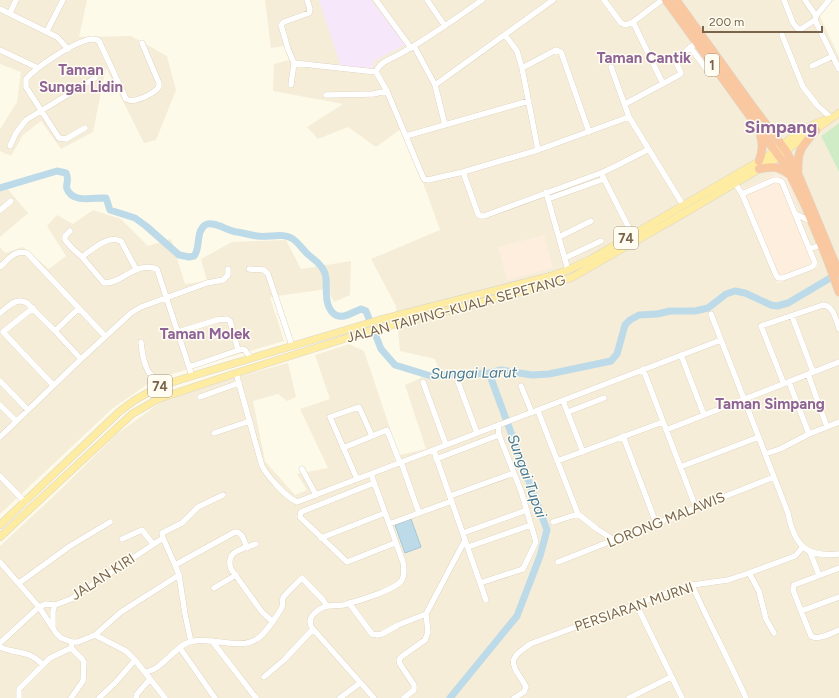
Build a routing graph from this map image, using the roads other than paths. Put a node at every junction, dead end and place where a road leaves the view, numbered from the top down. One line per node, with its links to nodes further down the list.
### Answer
1 (16, 0): 16 (street)
2 (63, 0): 20 (street)
3 (307, 0): 29 (street)
4 (376, 0): 25 (street)
5 (427, 0): 19 (street)
6 (482, 0): 19 (street)
7 (553, 0): 21 (street)
8 (604, 0): 18 (street)
9 (662, 0): 18 (street)
10 (666, 0): 24 (highway, 1)
11 (676, 0): 57 (highway, 1)
12 (784, 0): 17 (street)
13 (805, 0): 17 (street)
14 (829, 0): 17 (street)
15 (0, 8): 16 (street)
16 (10, 14): 20 (street)
17 (816, 18): 28 (street)
18 (633, 22): 38 (street)
19 (445, 26): 25 (street)
20 (47, 31): 26 (street)
21 (505, 35): 33 (street); 39 (street)
22 (782, 35): 47 (street)
23 (142, 43): 26 (street)
24 (693, 45): 38 (street); 50 (highway, 1)
25 (412, 47): 35 (street); 39 (street)
26 (68, 49): 32 (street)
27 (0, 50): 32 (street)
28 (833, 56): 30 (street); 34 (street)
29 (294, 63): 35 (street); 37 (street)
30 (812, 66)
31 (612, 67): 43 (street)
32 (38, 68): 44 (street)
33 (522, 68): 42 (street); 52 (street)
34 (839, 69)
35 (376, 72): 40 (street)
36 (95, 78): 44 (street)
37 (291, 84)
38 (663, 84): 43 (street)
39 (436, 85): 48 (street)
40 (386, 91): 41 (street); 53 (street)
41 (326, 95)
42 (529, 101): 48 (street); 56 (street)
43 (625, 104): 46 (street)
44 (42, 111): 49 (street); 54 (street)
45 (839, 113): 47 (main road, 74)
46 (629, 117): 52 (street); 55 (street)
47 (830, 119): 51 (main road, JALAN TAIPING-KUALA SEPETANG / 74); 57 (main road, JALAN TAIPING-KUALA SEPETANG / 74)
48 (445, 125): 53 (street)
49 (85, 128)
50 (760, 130): 57 (highway, 1); 58 (highway)
51 (816, 130): 57 (main road, JALAN TAIPING-KUALA SEPETANG / 74); 61 (highway)
52 (590, 132): 56 (street)
53 (406, 136): 59 (street)
54 (10, 146)
55 (649, 149): 60 (street); 68 (street)
56 (538, 150): 59 (street)
57 (781, 150): 58 (main road, JALAN TAIPING-KUALA SEPETANG / 74); 61 (highway, 1)
58 (759, 165): 61 (highway); 63 (main road, JALAN TAIPING-KUALA SEPETANG / 74); 68 (main road, JALAN TAIPING-KUALA SEPETANG / 74)
59 (463, 172): 64 (street)
60 (601, 173): 62 (street); 64 (street)
61 (794, 175): 72 (highway, 1); 81 (highway, 1)
62 (604, 179): 66 (street); 74 (street)
63 (735, 183): 65 (street); 110 (main road, JALAN TAIPING-KUALA SEPETANG / 74)
64 (546, 192): 66 (street)
65 (742, 194): 70 (street); 78 (street)
66 (548, 199): 75 (street)
67 (11, 201): 69 (street)
68 (683, 205): 74 (main road, JALAN TAIPING-KUALA SEPETANG / 74)
69 (0, 210)
70 (795, 214): 72 (street); 78 (street)
71 (591, 221): 75 (street)
72 (811, 221): 77 (highway, 1)
73 (70, 231): 79 (street)
74 (632, 234): 86 (main road, JALAN TAIPING-KUALA SEPETANG / 74)
75 (559, 237): 80 (street)
76 (601, 242): 80 (street)
77 (821, 245): 78 (street); 81 (highway, 1)
78 (809, 249)
79 (82, 257): 83 (street); 83 (street)
80 (565, 258): 86 (street)
81 (832, 264): 87 (highway, 1); 88 (highway, 1)
82 (0, 267): 91 (street)
83 (136, 269): 89 (street)
84 (228, 269): 89 (street)
85 (249, 269): 102 (street)
86 (568, 270): 102 (main road, JALAN TAIPING-KUALA SEPETANG / 74)
87 (839, 274)
88 (839, 292)
89 (167, 298): 98 (street); 99 (street)
90 (33, 308): 92 (street); 96 (street); 97 (street)
91 (79, 308): 97 (street); 99 (street)
92 (0, 313)
93 (711, 314): 100 (street)
94 (792, 316): 95 (street); 111 (street); 116 (street)
95 (839, 329)
96 (1, 331): 118 (street)
97 (55, 331): 105 (street)
98 (178, 332): 103 (street); 108 (street)
99 (105, 336): 105 (street)
100 (721, 340): 104 (street); 124 (street)
101 (141, 342): 119 (street)
102 (292, 346): 106 (main road, JALAN TAIPING-KUALA SEPETANG / 74)
103 (238, 350): 106 (street); 108 (street)
104 (681, 355): 109 (street); 129 (street)
105 (81, 359): 118 (street)
106 (251, 359): 112 (main road, JALAN TAIPING-KUALA SEPETANG / 74)
107 (839, 362): 111 (street)
108 (189, 367): 112 (street)
109 (643, 369): 123 (street); 132 (street)
110 (236, 373): 117 (street); 177 (main road, JALAN TAIPING-KUALA SEPETANG / 74)
111 (811, 373): 116 (street); 135 (street)
112 (192, 376): 119 (main road, JALAN TAIPING-KUALA SEPETANG / 74)
113 (0, 381): 126 (street)
114 (423, 382): 145 (street)
115 (458, 382): 138 (street)
116 (787, 383): 124 (street); 139 (street)
117 (239, 384): 121 (street); 131 (street)
118 (53, 385): 126 (street)
119 (160, 386): 164 (main road, JALAN TAIPING-KUALA SEPETANG / 74)
120 (521, 386): 127 (street)
121 (200, 397)
122 (604, 398): 128 (street)
123 (563, 400): 127 (street); 128 (street)
124 (745, 400): 129 (street); 144 (street)
125 (0, 405): 130 (street)
126 (28, 410): 130 (street)
127 (535, 412): 134 (street); 151 (street)
128 (568, 412): 148 (street)
129 (704, 415): 136 (street)
130 (16, 421): 143 (street)
131 (250, 422): 137 (street); 161 (street)
132 (663, 422): 136 (street); 142 (street)
133 (839, 422): 135 (street)
134 (500, 425): 138 (street); 140 (street)
135 (827, 426): 139 (street)
136 (666, 430): 153 (street)
137 (214, 433)
138 (477, 434): 145 (street)
139 (809, 434): 149 (street)
140 (499, 435): 150 (street); 155 (street)
141 (372, 436): 146 (street); 146 (street); 152 (street)
142 (624, 436): 148 (street); 172 (street)
143 (0, 437)
144 (759, 437): 149 (street); 153 (street)
145 (446, 446): 147 (street)
146 (343, 448): 159 (street)
147 (434, 451): 150 (street); 152 (street)
148 (583, 452): 151 (street)
149 (766, 454): 158 (street)
150 (436, 459): 163 (street)
151 (557, 461): 169 (street)
152 (400, 462): 156 (street); 168 (street)
153 (680, 468): 165 (street)
154 (302, 469): 161 (street)
155 (514, 473): 163 (street); 166 (street)
156 (371, 474): 159 (street); 160 (street)
157 (0, 476): 164 (street)
158 (774, 477): 165 (street, LORONG MALAWIS); 186 (street)
159 (357, 479): 161 (street)
160 (374, 483): 167 (street); 179 (street)
161 (316, 495)
162 (223, 496): 178 (street, JALAN KIRI)
163 (451, 498): 168 (street); 176 (street)
164 (25, 502): 174 (main road, JALAN TAIPING-KUALA SEPETANG / 74)
165 (696, 508): 172 (street, LORONG MALAWIS)
166 (527, 510): 175 (street); 176 (street)
167 (385, 513): 173 (street); 179 (street)
168 (420, 513): 173 (street)
169 (578, 514): 171 (street); 181 (street)
170 (110, 522): 198 (street)
171 (554, 522)
172 (656, 523): 181 (street, LORONG MALAWIS)
173 (389, 524): 182 (street)
174 (0, 525)
175 (531, 525): 185 (street); 199 (street)
176 (464, 536): 185 (street); 210 (street)
177 (0, 537)
178 (163, 538): 183 (street, JALAN KIRI); 192 (street)
179 (321, 538): 182 (street)
180 (122, 539): 183 (street)
181 (614, 540): 191 (street, LORONG MALAWIS)
182 (395, 543): 204 (street)
183 (153, 544): 206 (street, JALAN KIRI)
184 (256, 544): 187 (street)
185 (468, 547): 199 (street)
186 (802, 547): 188 (street); 194 (street, PERSIARAN MURNI)
187 (246, 548): 192 (street); 195 (street)
188 (810, 552): 189 (street); 196 (street)
189 (839, 554)
190 (0, 562): 198 (street)
191 (558, 562)
192 (175, 564): 197 (street)
193 (839, 568): 196 (street)
194 (749, 573): 200 (street, PERSIARAN MURNI); 215 (street)
195 (236, 575): 201 (street); 211 (street)
196 (819, 575): 209 (street)
197 (179, 576): 216 (street); 218 (street)
198 (18, 583): 208 (street)
199 (480, 583): 203 (street)
200 (692, 585): 205 (street, PERSIARAN MURNI); 243 (street)
201 (214, 588)
202 (839, 597): 209 (street)
203 (486, 600)
204 (349, 603): 207 (street); 210 (street)
205 (638, 603): 227 (street); 240 (street, PERSIARAN MURNI)
206 (55, 605): 208 (street, JALAN KIRI); 212 (street)
207 (327, 606): 211 (street); 213 (street)
208 (39, 607): 212 (street); 219 (street)
209 (801, 610): 214 (street)
210 (426, 614): 239 (street)
211 (272, 621): 217 (street)
212 (53, 628): 220 (street)
213 (313, 629): 226 (street); 229 (street)
214 (839, 630)
215 (774, 633)
216 (95, 635): 220 (street); 223 (street)
217 (212, 641): 218 (street); 236 (street)
218 (191, 642): 222 (street)
219 (0, 643)
220 (71, 645): 224 (street); 231 (street)
221 (0, 647): 224 (street)
222 (180, 648): 225 (street); 235 (street)
223 (136, 660): 225 (street); 232 (street)
224 (42, 664): 230 (street)
225 (145, 672): 228 (street)
226 (264, 677)
227 (671, 677): 241 (street); 242 (street)
228 (150, 679): 233 (street); 234 (street)
229 (360, 683): 237 (street); 238 (street)
230 (19, 698)
231 (71, 698)
232 (99, 698)
233 (136, 698)
234 (165, 698)
235 (215, 698)
236 (256, 698)
237 (340, 698)
238 (374, 698)
239 (404, 698)
240 (514, 698)
241 (629, 698)
242 (682, 698)
243 (746, 698)

